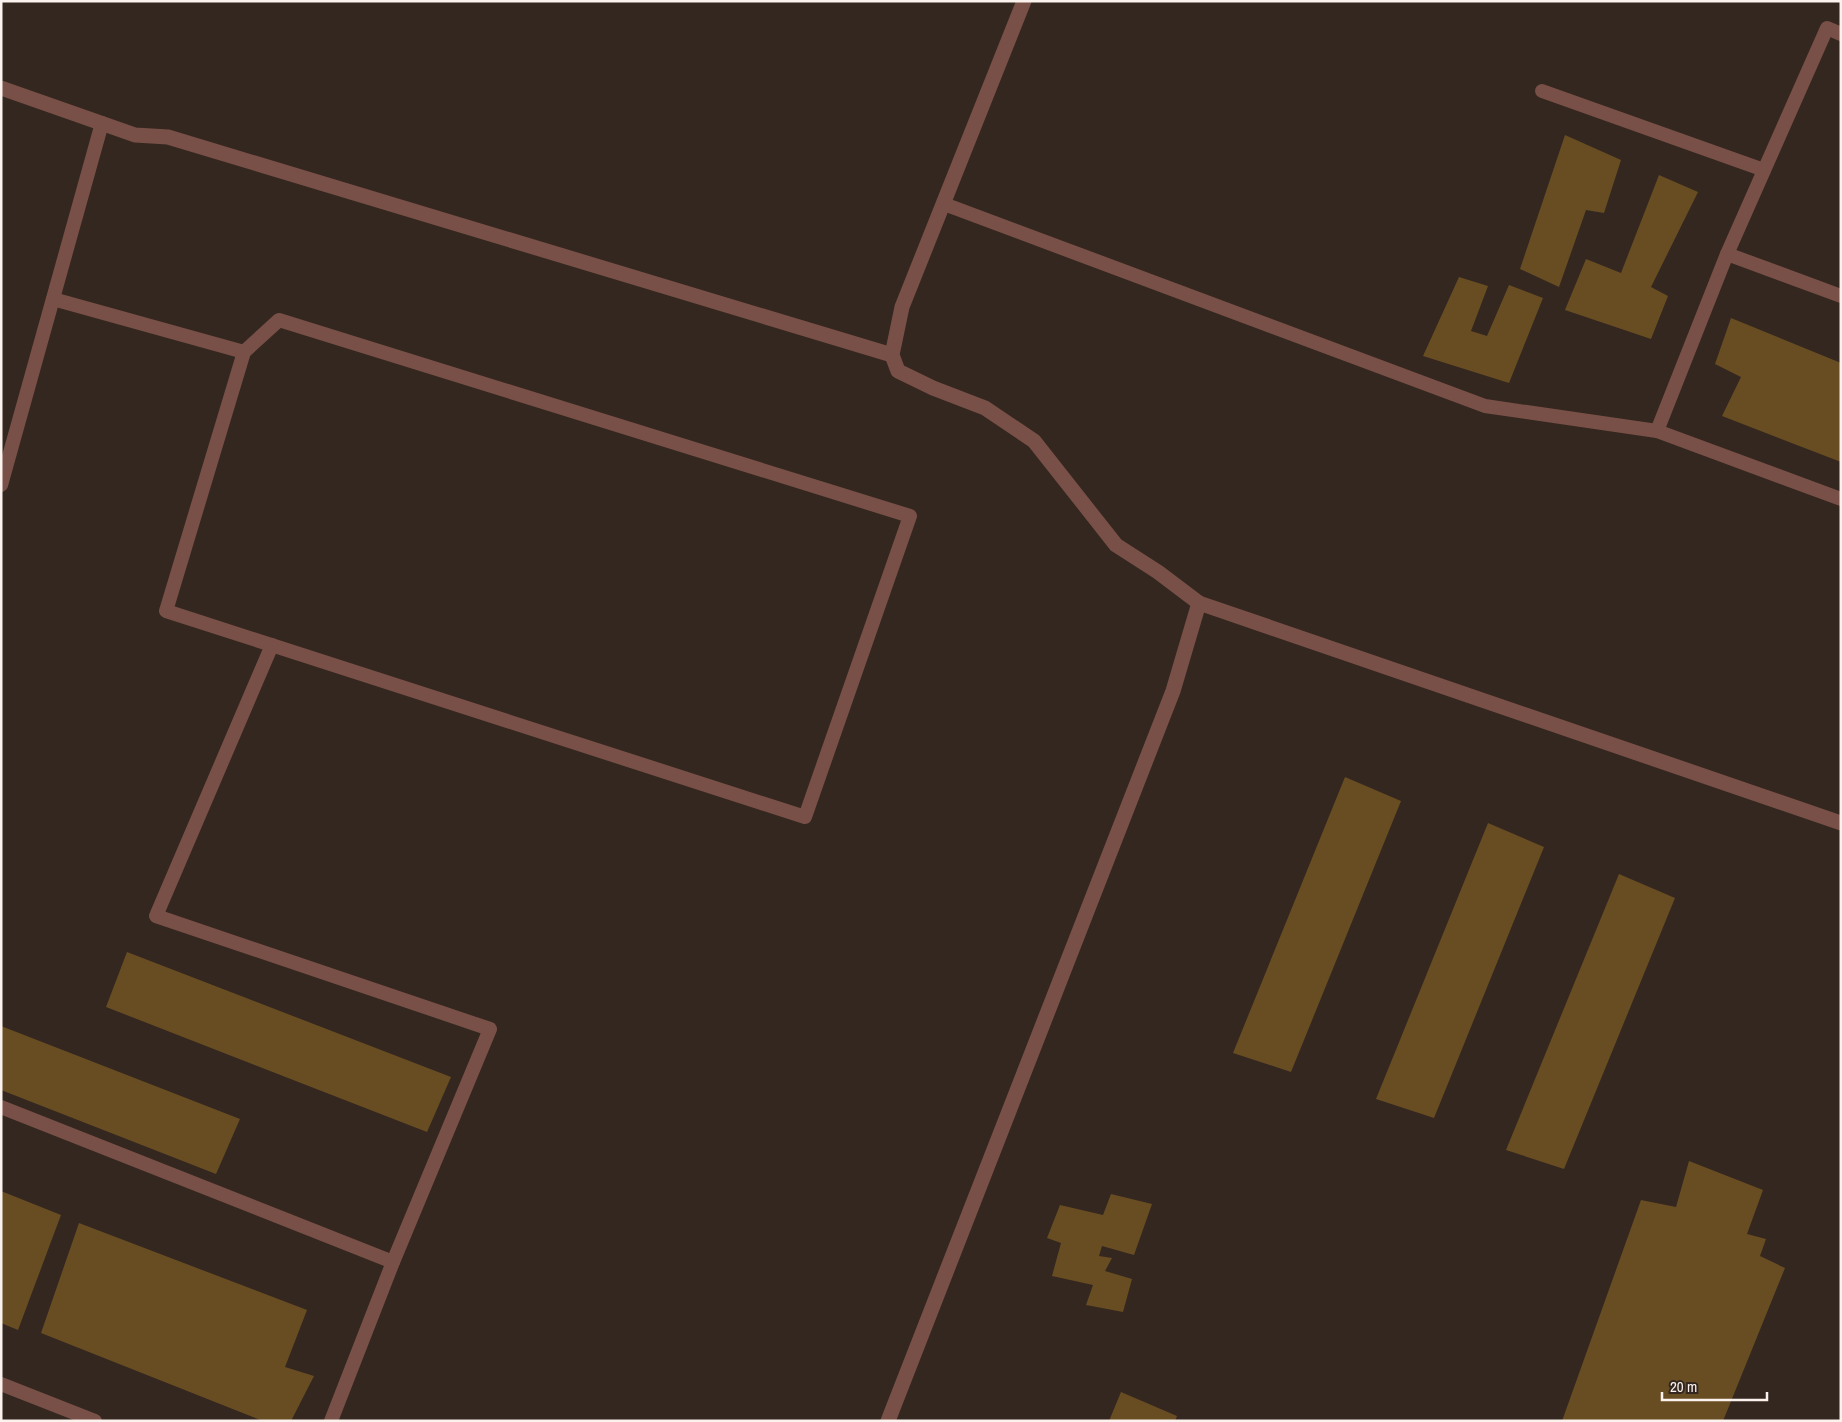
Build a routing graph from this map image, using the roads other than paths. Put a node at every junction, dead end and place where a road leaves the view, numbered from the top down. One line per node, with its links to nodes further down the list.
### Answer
1 (1024, 1): 7 (street)
2 (1841, 34): 6 (lane)
3 (1, 88): 5 (street)
4 (1542, 91): 6 (lane)
5 (102, 123): 10 (lane); 12 (street)
6 (1764, 170): 8 (lane)
7 (944, 204): 12 (street); 13 (lane)
8 (1727, 254): 9 (lane); 13 (lane)
9 (1841, 296)
10 (53, 299): 11 (lane); 14 (lane)
11 (244, 352): 17 (lane); 17 (lane)
12 (892, 355): 16 (street)
13 (1656, 431): 15 (lane)
14 (1, 485)
15 (1841, 499)
16 (1199, 603): 18 (street); 24 (street)
17 (272, 645): 20 (lane)
18 (1841, 823)
19 (1, 1107): 20 (lane)
20 (393, 1262): 23 (lane)
21 (1, 1384): 22 (lane)
22 (94, 1421)
23 (331, 1421)
24 (888, 1421)

